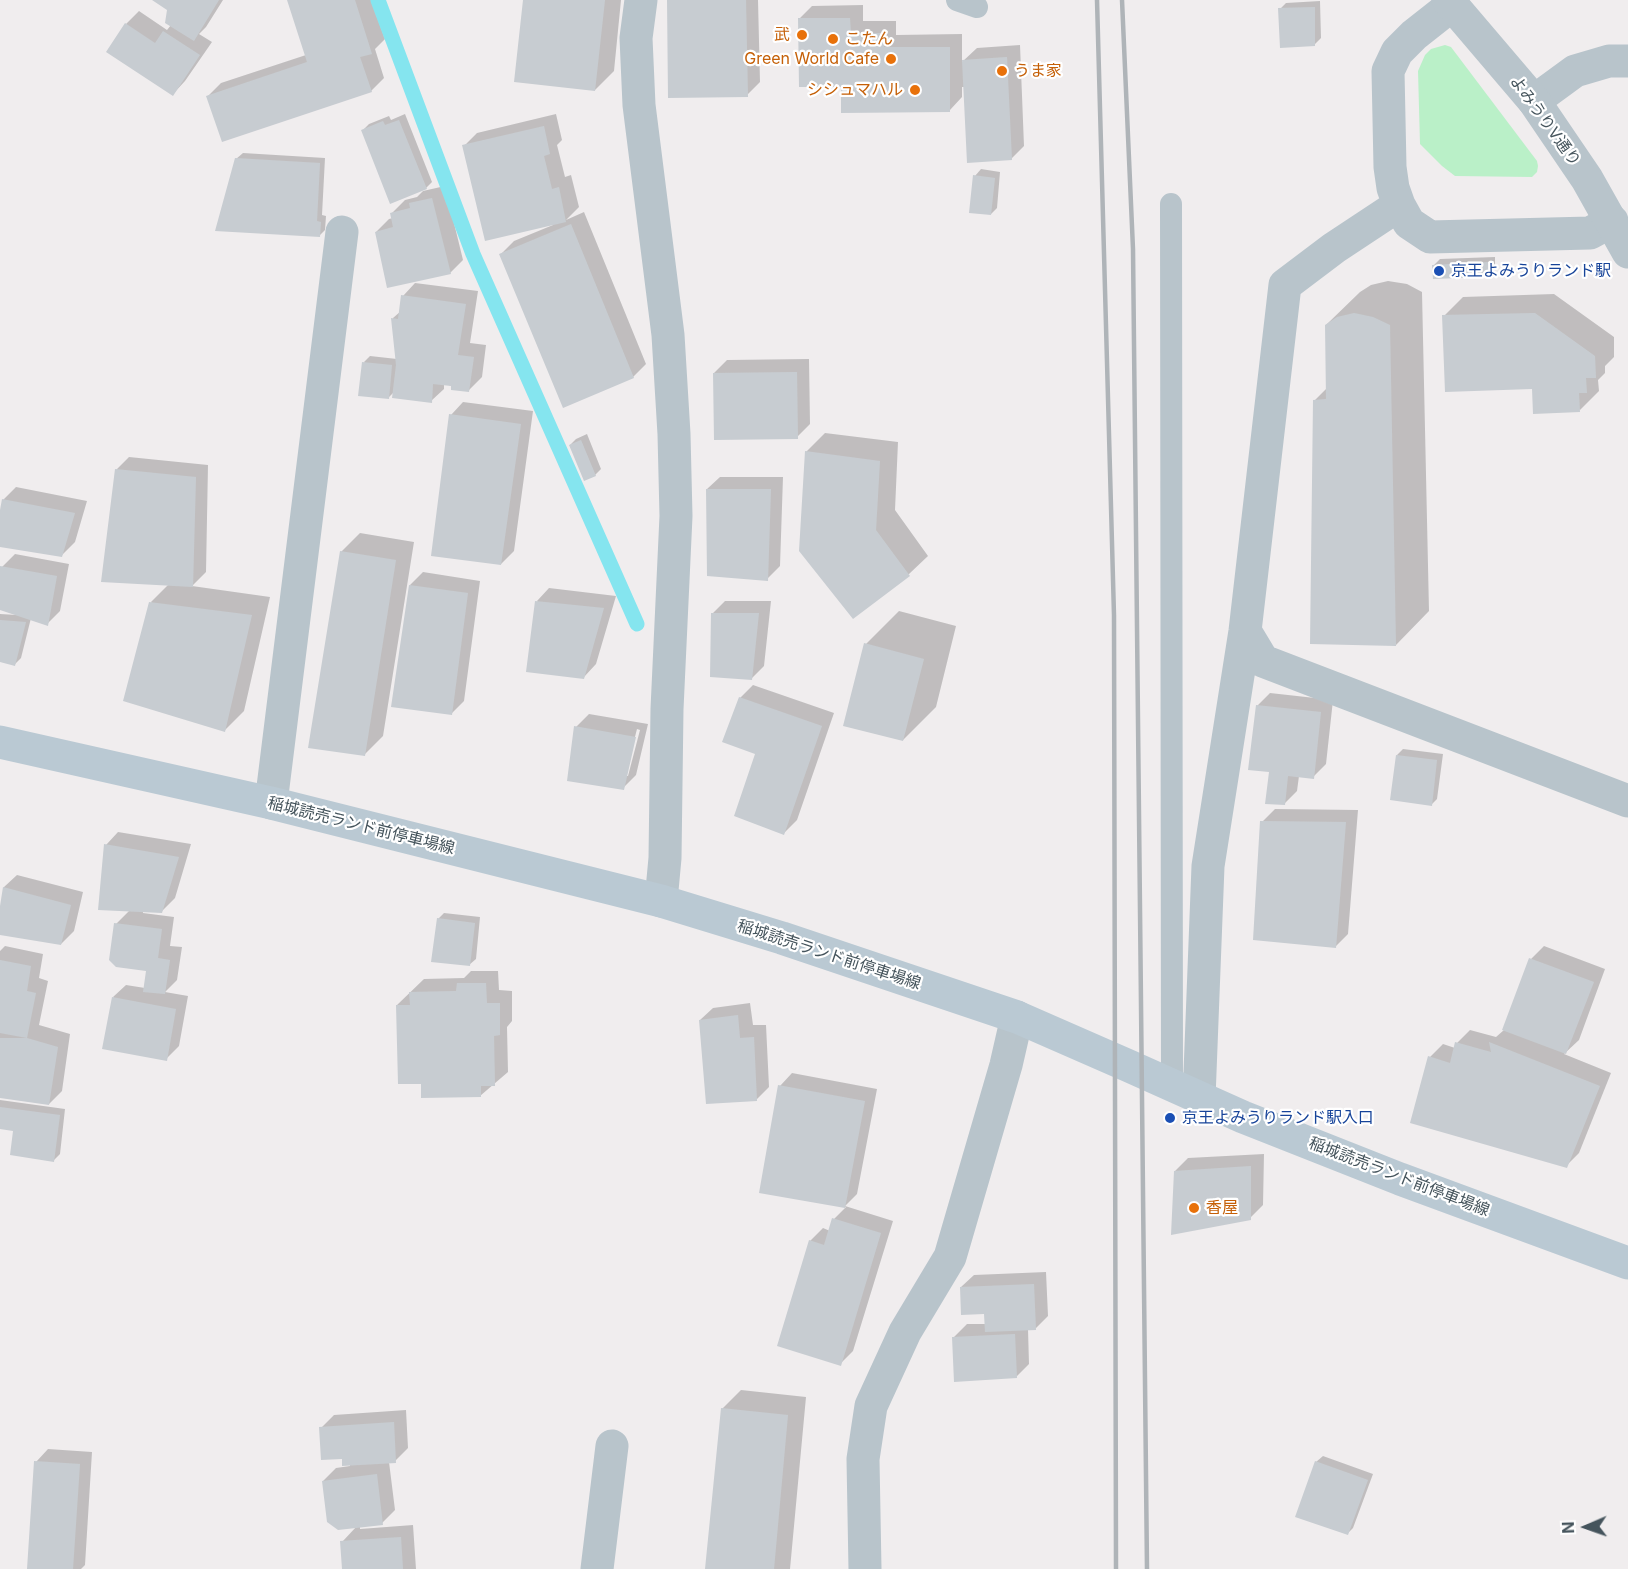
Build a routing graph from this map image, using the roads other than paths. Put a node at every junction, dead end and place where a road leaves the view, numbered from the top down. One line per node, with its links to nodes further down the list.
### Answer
1 (641, 0): 14 (street)
2 (1450, 2): 4 (street, よみうりV通り); 6 (street)
3 (1628, 61): 4 (street)
4 (1534, 101): 7 (street, よみうりV通り)
5 (1171, 204): 16 (lane)
6 (1399, 205): 7 (street); 10 (street)
7 (1612, 221): 9 (street, よみうりV通り)
8 (342, 232): 13 (street)
9 (1628, 252)
10 (1245, 631): 12 (street); 16 (street)
11 (0, 742): 13 (main road, 稲城読売ランド前停車場線)
12 (1628, 801)
13 (271, 803): 14 (main road, 稲城読売ランド前停車場線)
14 (661, 901): 15 (main road, 稲城読売ランド前停車場線)
15 (1017, 1017): 16 (main road, 稲城読売ランド前停車場線); 20 (street)
16 (1185, 1092): 17 (main road, 稲城読売ランド前停車場線)
17 (1628, 1263)
18 (612, 1446): 19 (street)
19 (597, 1569)
20 (865, 1569)

